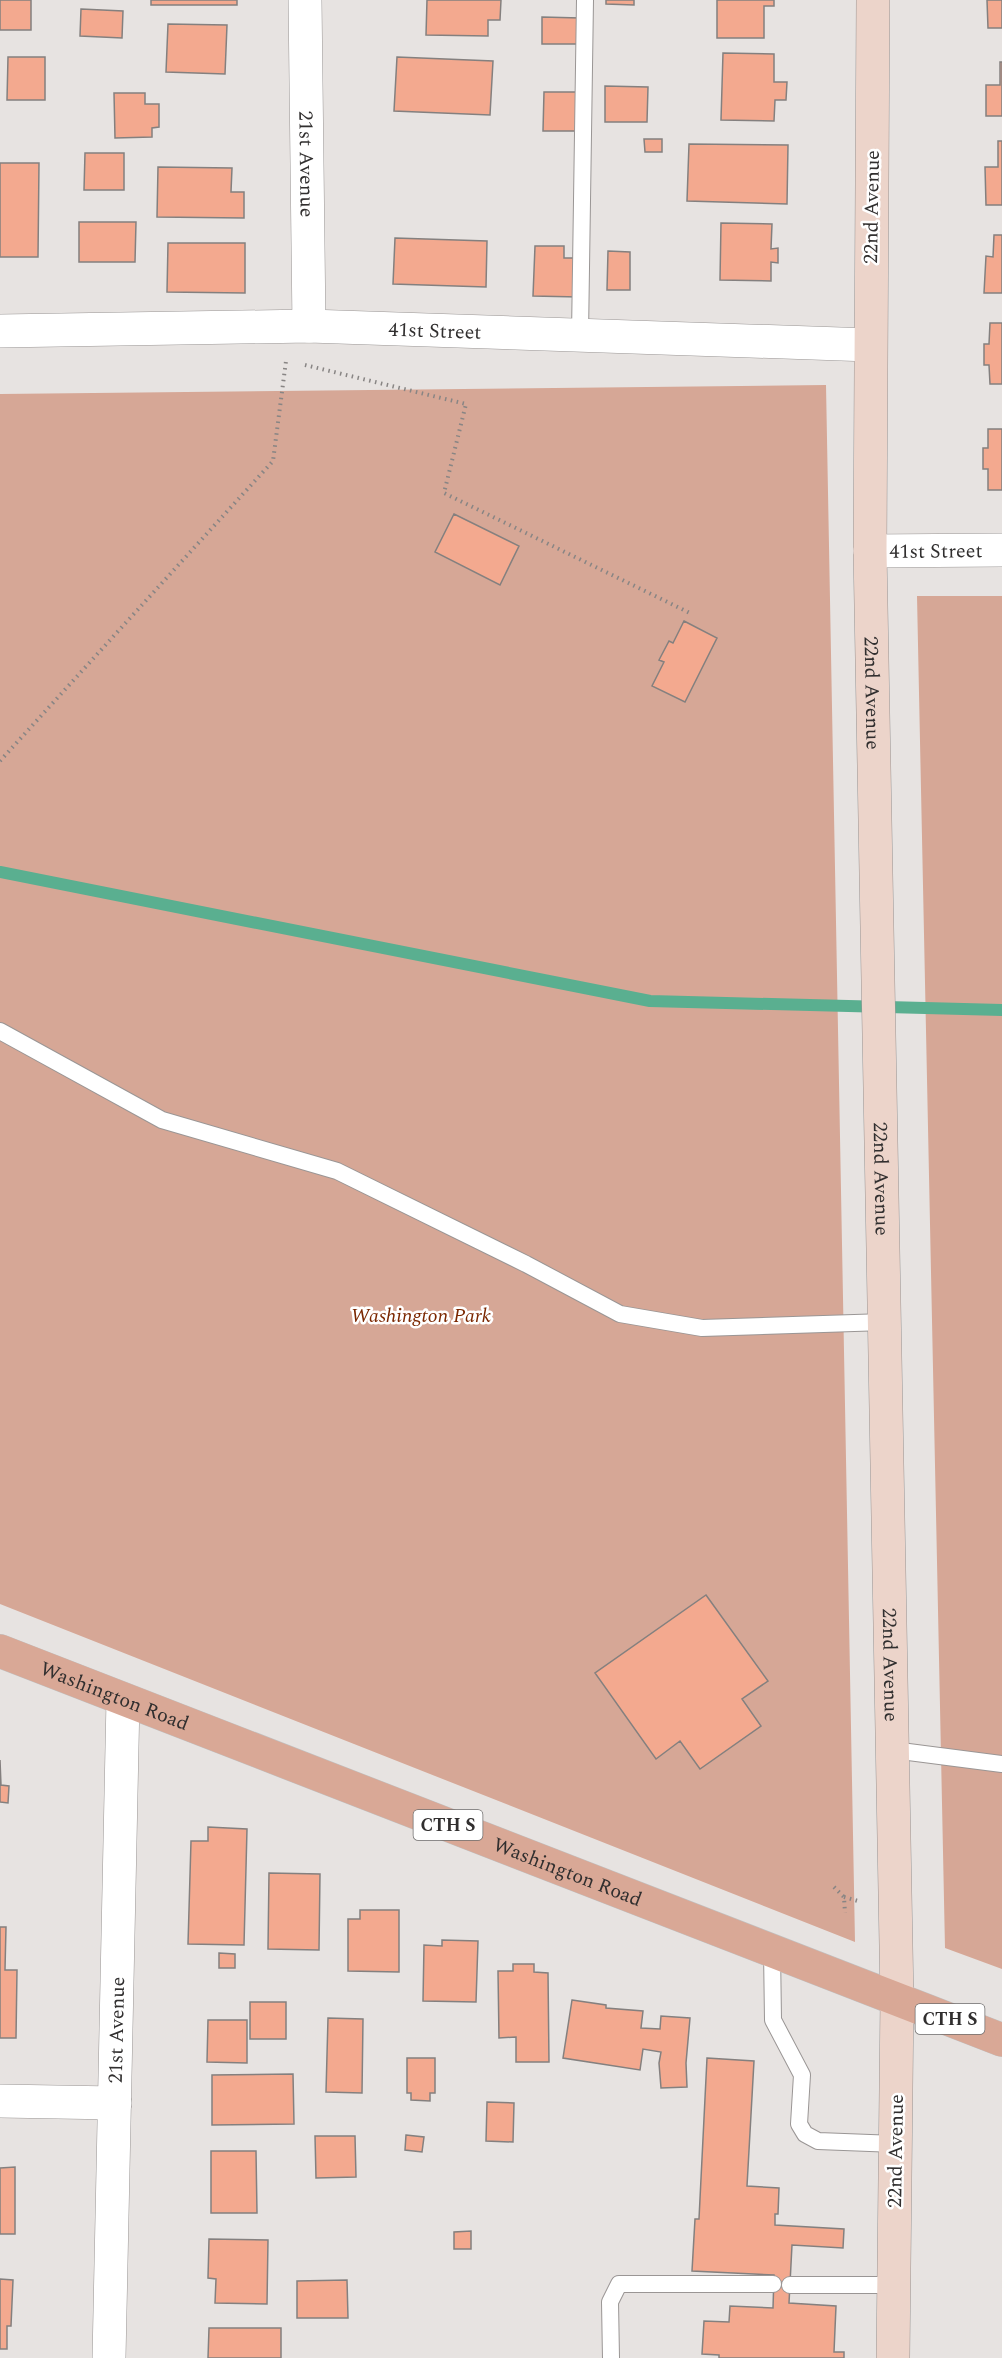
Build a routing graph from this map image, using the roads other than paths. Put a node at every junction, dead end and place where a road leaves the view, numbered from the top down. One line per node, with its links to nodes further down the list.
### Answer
1 (305, 0): 4 (street, 21st Avenue)
2 (585, 0): 6 (lane)
3 (873, 0): 7 (street, 22nd Avenue)
4 (309, 326): 5 (street, 41st Street); 6 (street, 41st Street)
5 (0, 331)
6 (580, 335): 7 (street, 41st Street)
7 (870, 345): 9 (street, 22nd Avenue)
8 (1002, 550): 9 (street, 41st Street)
9 (870, 551): 11 (street, 22nd Avenue)
10 (0, 1031): 11 (lane)
11 (885, 1322): 14 (street, 22nd Avenue)
12 (0, 1651): 13 (main road, Washington Road / CTH S)
13 (123, 1700): 16 (main road, Washington Road / CTH S); 20 (street, 21st Avenue)
14 (893, 1750): 15 (lane); 17 (street, 22nd Avenue)
15 (1002, 1764)
16 (772, 1951): 17 (main road, Washington Road / CTH S); 21 (lane)
17 (897, 1999): 18 (main road, Washington Road / CTH S); 21 (street, 22nd Avenue)
18 (1002, 2040)
19 (0, 2101): 20 (street)
20 (115, 2103): 23 (street, 21st Avenue)
21 (896, 2144): 22 (street, 22nd Avenue)
22 (894, 2285): 24 (lane); 25 (street, 22nd Avenue)
23 (109, 2358)
24 (611, 2358)
25 (893, 2358)

